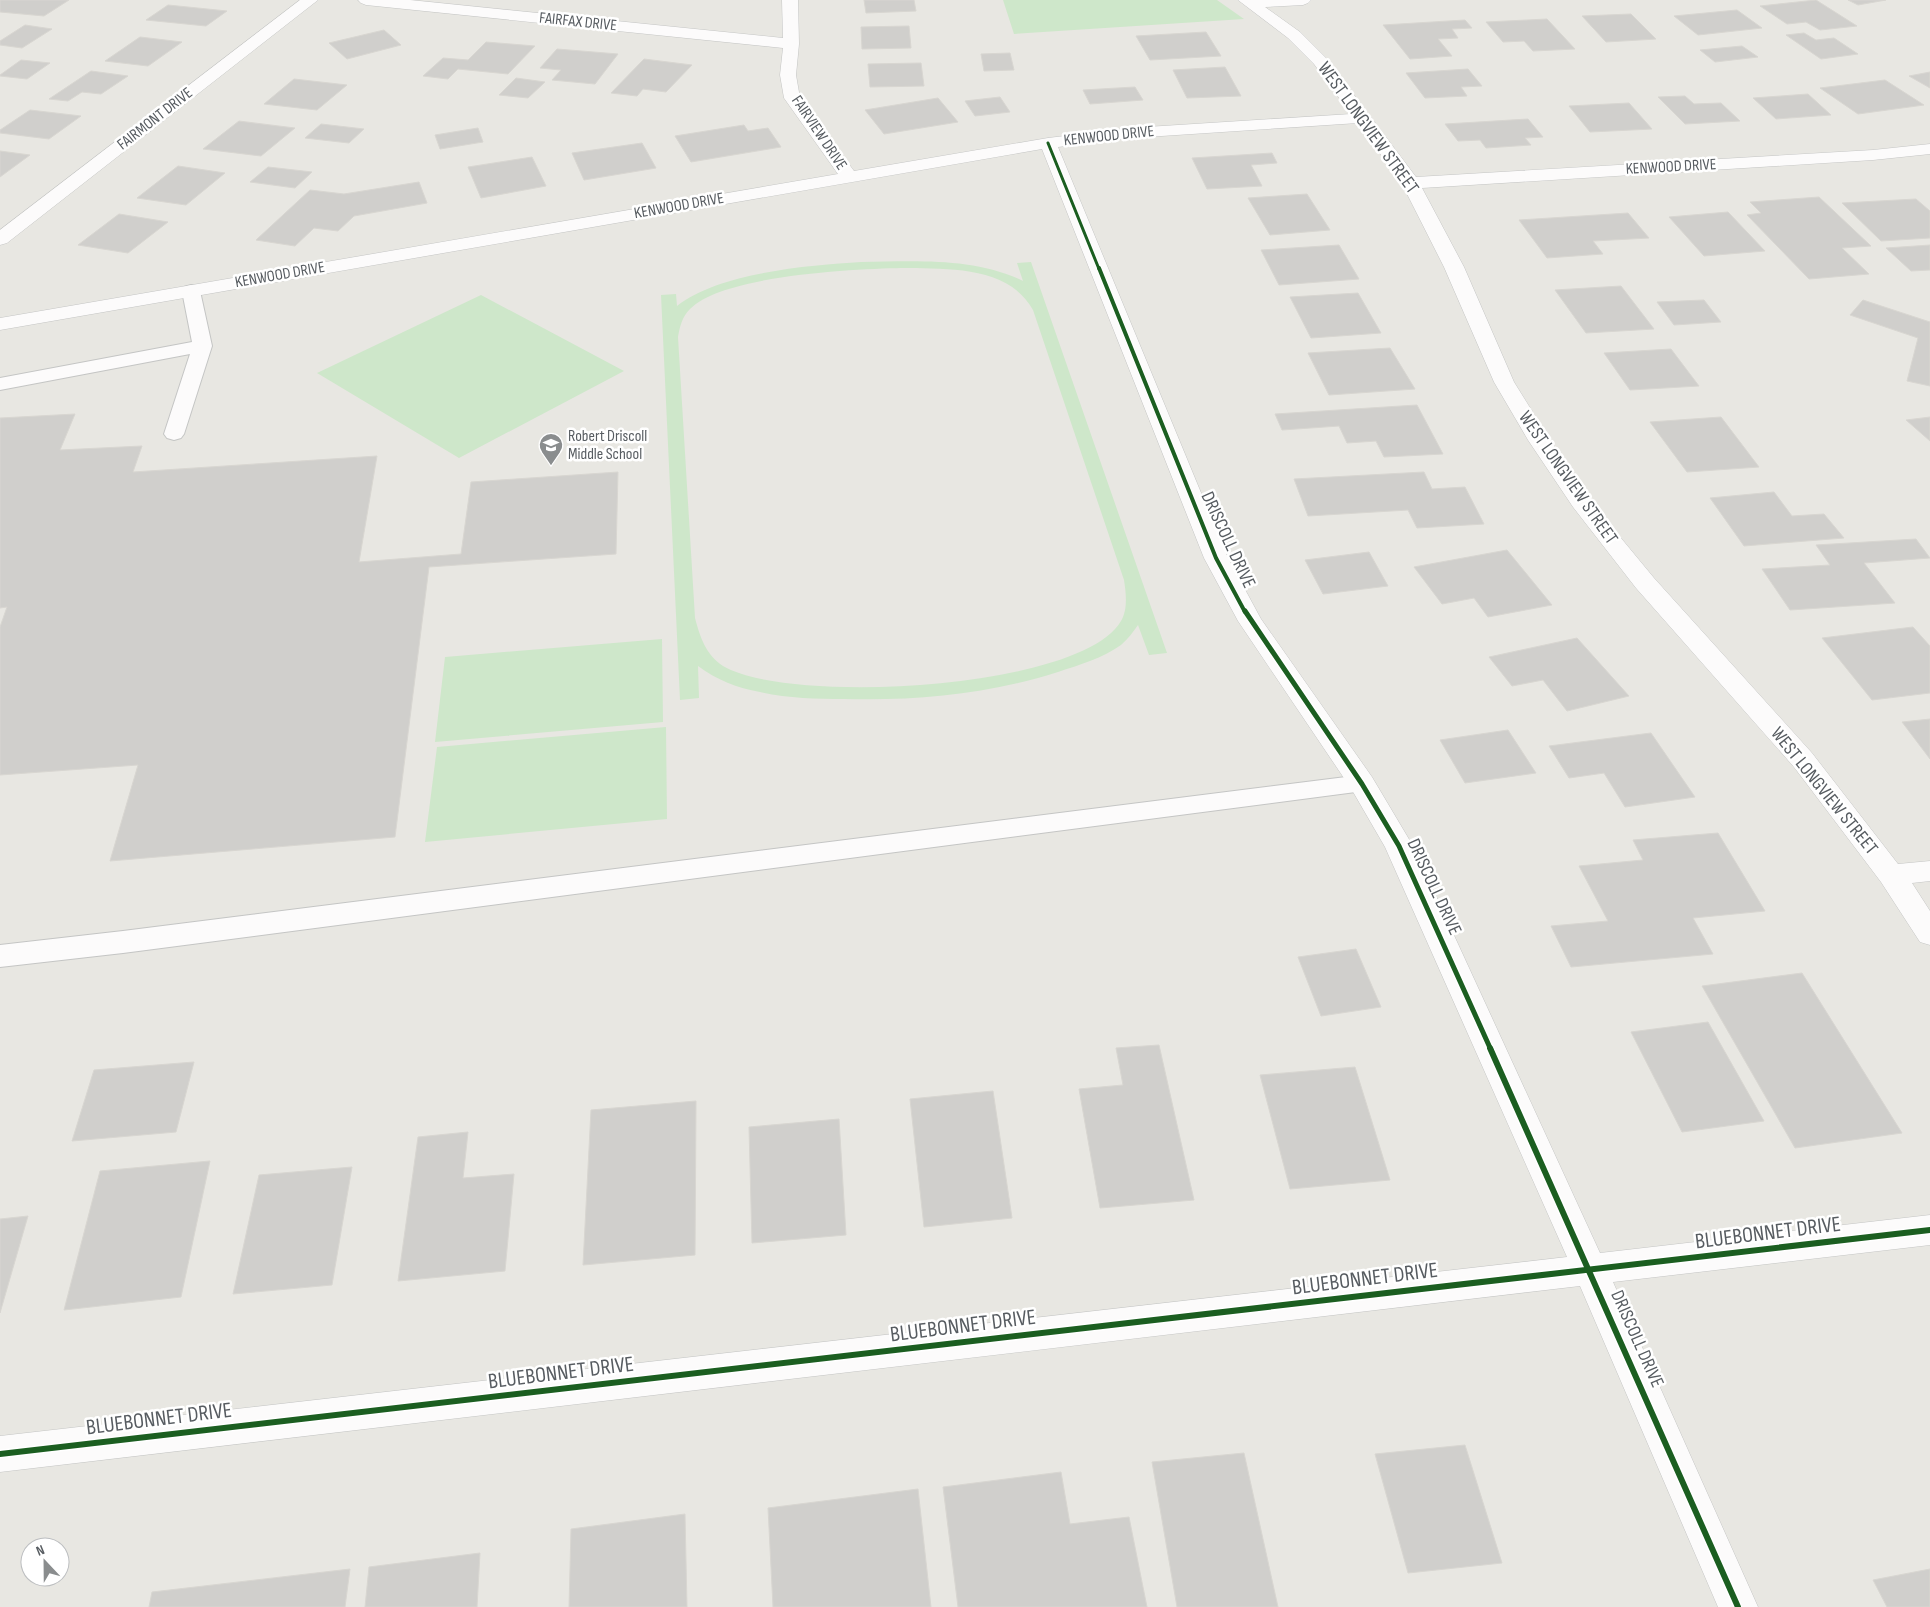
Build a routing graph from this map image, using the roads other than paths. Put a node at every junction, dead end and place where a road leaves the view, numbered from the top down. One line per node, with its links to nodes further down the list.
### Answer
1 (310, 0): 12 (street, FAIRMONT DRIVE)
2 (366, 0): 6 (street, FAIRFAX DRIVE)
3 (790, 0): 6 (street, FAIRVIEW DRIVE)
4 (1303, 0): 5 (street)
5 (1248, 2): 7 (street, WEST LONGVIEW STREET)
6 (791, 44): 10 (street, FAIRVIEW DRIVE)
7 (1362, 118): 8 (street, KENWOOD DRIVE); 11 (street, WEST LONGVIEW STREET)
8 (1048, 143): 10 (street, KENWOOD DRIVE); 18 (street, DRISCOLL DRIVE)
9 (1930, 149): 11 (street, KENWOOD DRIVE)
10 (849, 177): 13 (street, KENWOOD DRIVE)
11 (1411, 183): 20 (street, WEST LONGVIEW STREET)
12 (0, 239)
13 (191, 291): 14 (street, KENWOOD DRIVE); 15 (lane)
14 (0, 324)
15 (202, 346): 16 (lane); 17 (lane)
16 (0, 384)
17 (174, 434)
18 (1362, 784): 22 (lane); 24 (street, DRISCOLL DRIVE)
19 (1930, 871): 20 (street)
20 (1891, 875): 21 (street, WEST LONGVIEW STREET)
21 (1930, 934)
22 (0, 956)
23 (1930, 1230): 24 (street, BLUEBONNET DRIVE)
24 (1590, 1270): 25 (street, BLUEBONNET DRIVE); 26 (street, DRISCOLL DRIVE)
25 (0, 1454)
26 (1738, 1607)

